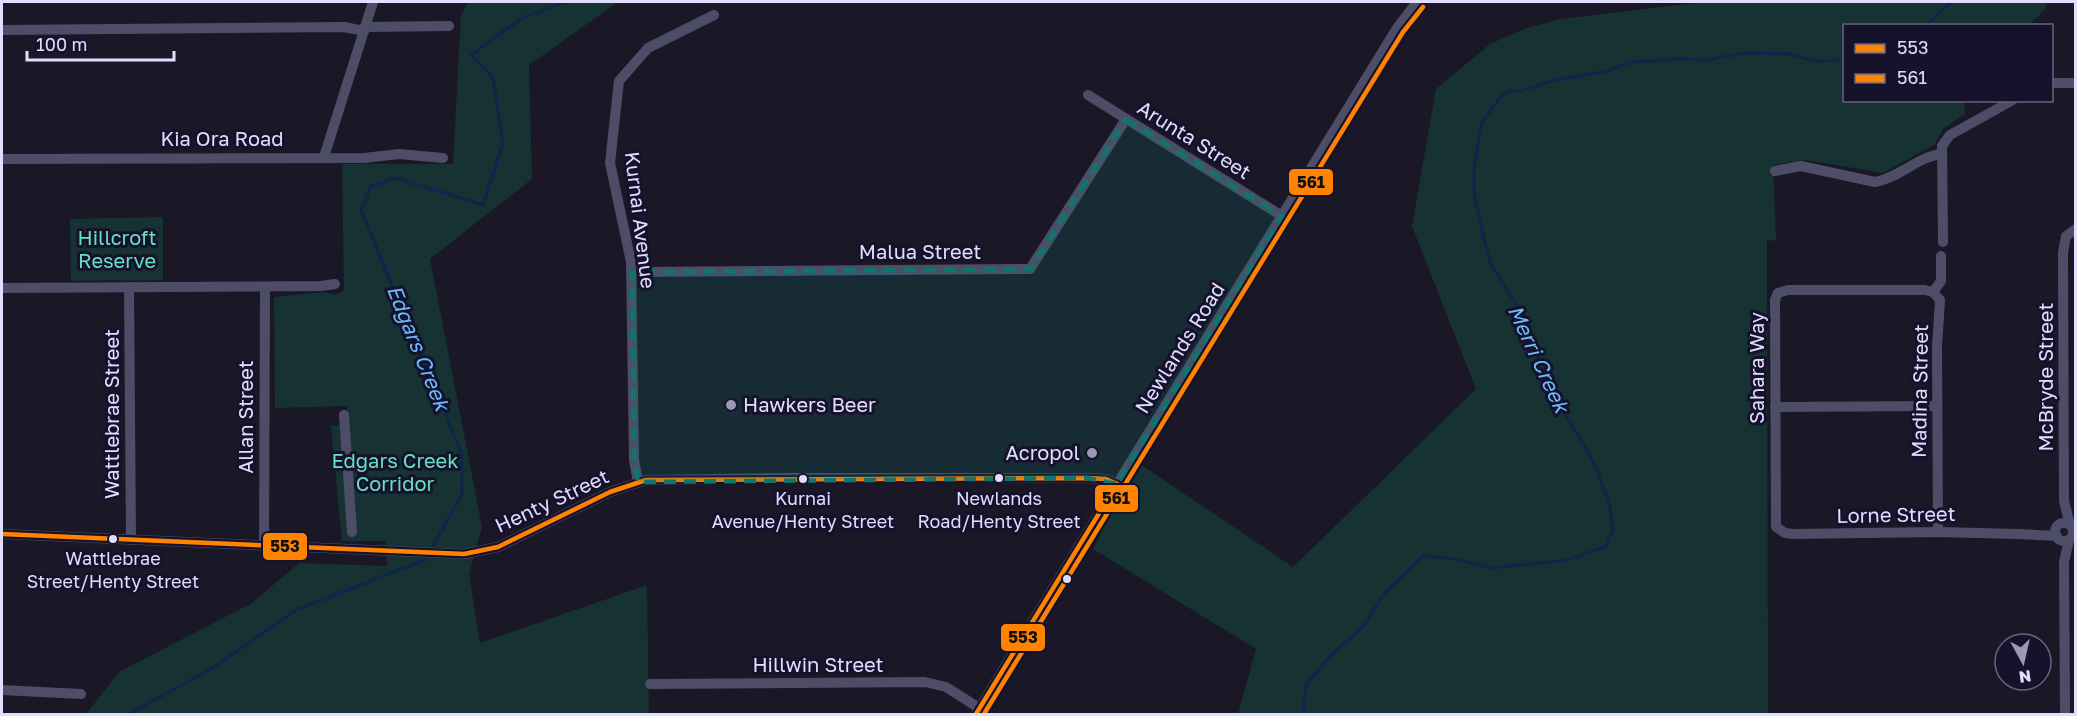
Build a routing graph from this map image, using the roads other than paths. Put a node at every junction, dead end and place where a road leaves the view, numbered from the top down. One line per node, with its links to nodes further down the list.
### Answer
1 (373, 2): 5 (street)
2 (1417, 2): 17 (street, Newlands Road)
3 (714, 15): 21 (street, Kurnai Avenue)
4 (449, 26): 5 (street)
5 (364, 29): 6 (street); 13 (street)
6 (2, 30)
7 (2076, 82): 8 (street)
8 (2053, 83)
9 (1088, 95): 11 (street, Arunta Street)
10 (2009, 102): 12 (street)
11 (1126, 119): 17 (street, Arunta Street); 21 (street, Malua Street)
12 (1941, 154): 16 (street); 19 (street)
13 (324, 157): 14 (street, Kia Ora Road); 15 (street, Kia Ora Road)
14 (443, 158)
15 (2, 159)
16 (1775, 171)
17 (1282, 216): 31 (street, Newlands Road)
18 (2076, 229): 35 (street, McBryde Street)
19 (1943, 242)
20 (1941, 256): 26 (street, Madina Street)
21 (632, 272): 30 (street, Kurnai Avenue)
22 (335, 284): 24 (street)
23 (129, 287): 24 (street); 25 (street); 37 (street, Wattlebrae Street)
24 (265, 287): 38 (street, Allan Street)
25 (2, 288)
26 (1933, 292): 27 (street, Madina Street); 28 (street, Sahara Way)
27 (1937, 406): 28 (street); 34 (street, Madina Street)
28 (1775, 407): 32 (street, Sahara Way)
29 (344, 415): 33 (street)
30 (638, 482): 31 (street, Henty Street); 38 (street, Henty Street)
31 (1117, 484): 42 (street, Newlands Road)
32 (1776, 527): 34 (street, Lorne Street)
33 (352, 532)
34 (1938, 532): 35 (street, Lorne Street)
35 (2067, 532): 43 (street, McBryde Street)
36 (2, 534): 37 (street, Henty Street)
37 (131, 540): 38 (street, Henty Street)
38 (264, 547)
39 (650, 684): 42 (street, Hillwin Street)
40 (2, 690): 41 (street)
41 (81, 694)
42 (977, 711)
43 (2065, 714)

